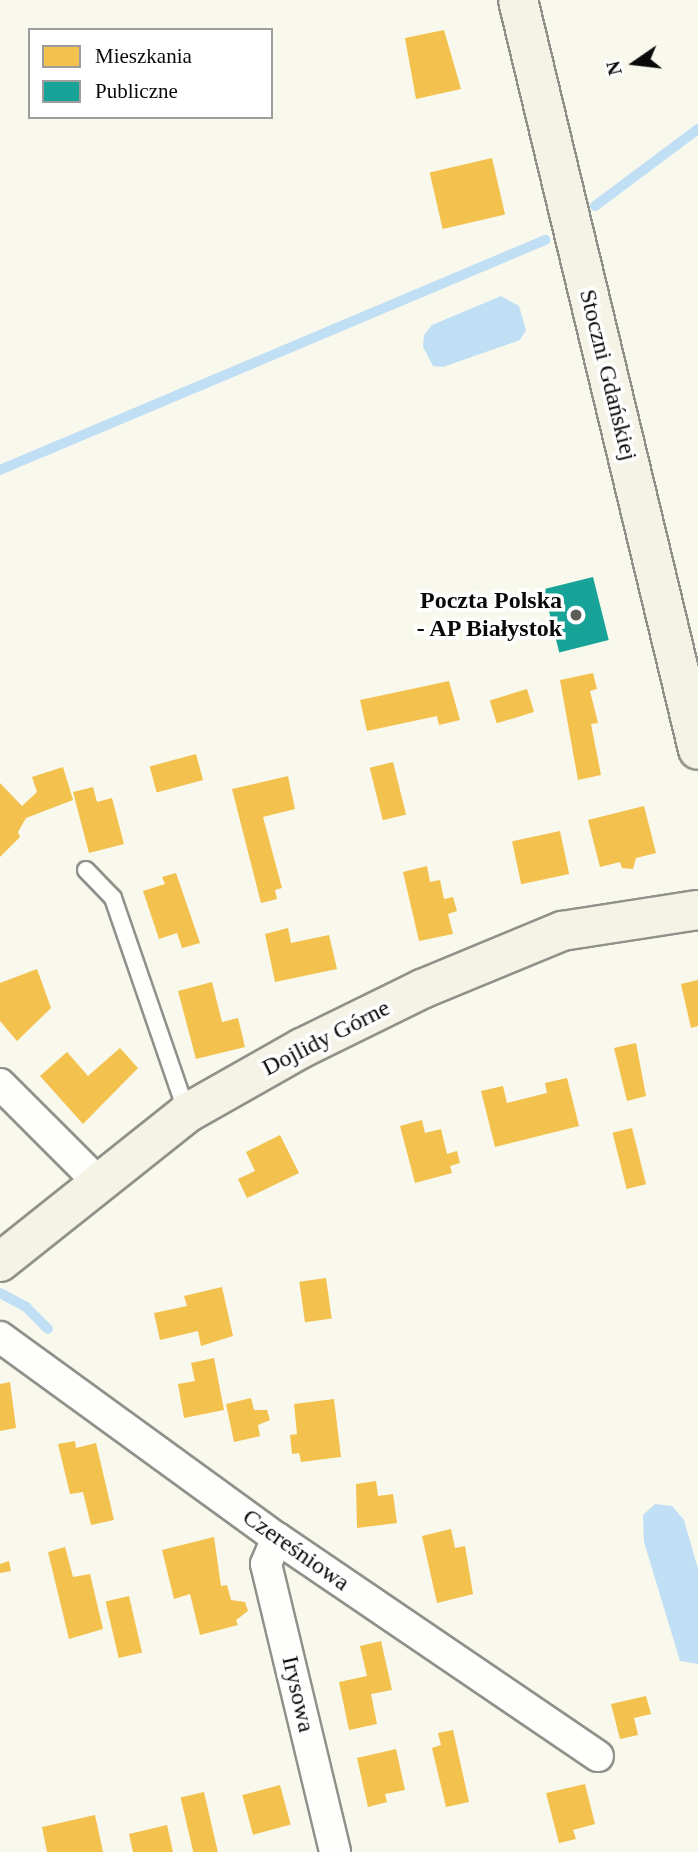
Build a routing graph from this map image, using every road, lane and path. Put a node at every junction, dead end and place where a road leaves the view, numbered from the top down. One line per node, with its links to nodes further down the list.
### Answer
1 (517, 0): 2 (street, Stoczni Gdańskiej)
2 (698, 750)
3 (86, 870): 6 (lane)
4 (698, 910): 6 (street, Dojlidy Górne)
5 (0, 1084): 7 (street)
6 (187, 1113): 7 (street, Dojlidy Górne)
7 (97, 1181): 8 (street, Dojlidy Górne)
8 (0, 1262)
9 (0, 1337): 10 (street, Czereśniowa)
10 (277, 1538): 11 (street, Czereśniowa); 12 (street, Irysowa)
11 (598, 1756)
12 (335, 1852)

